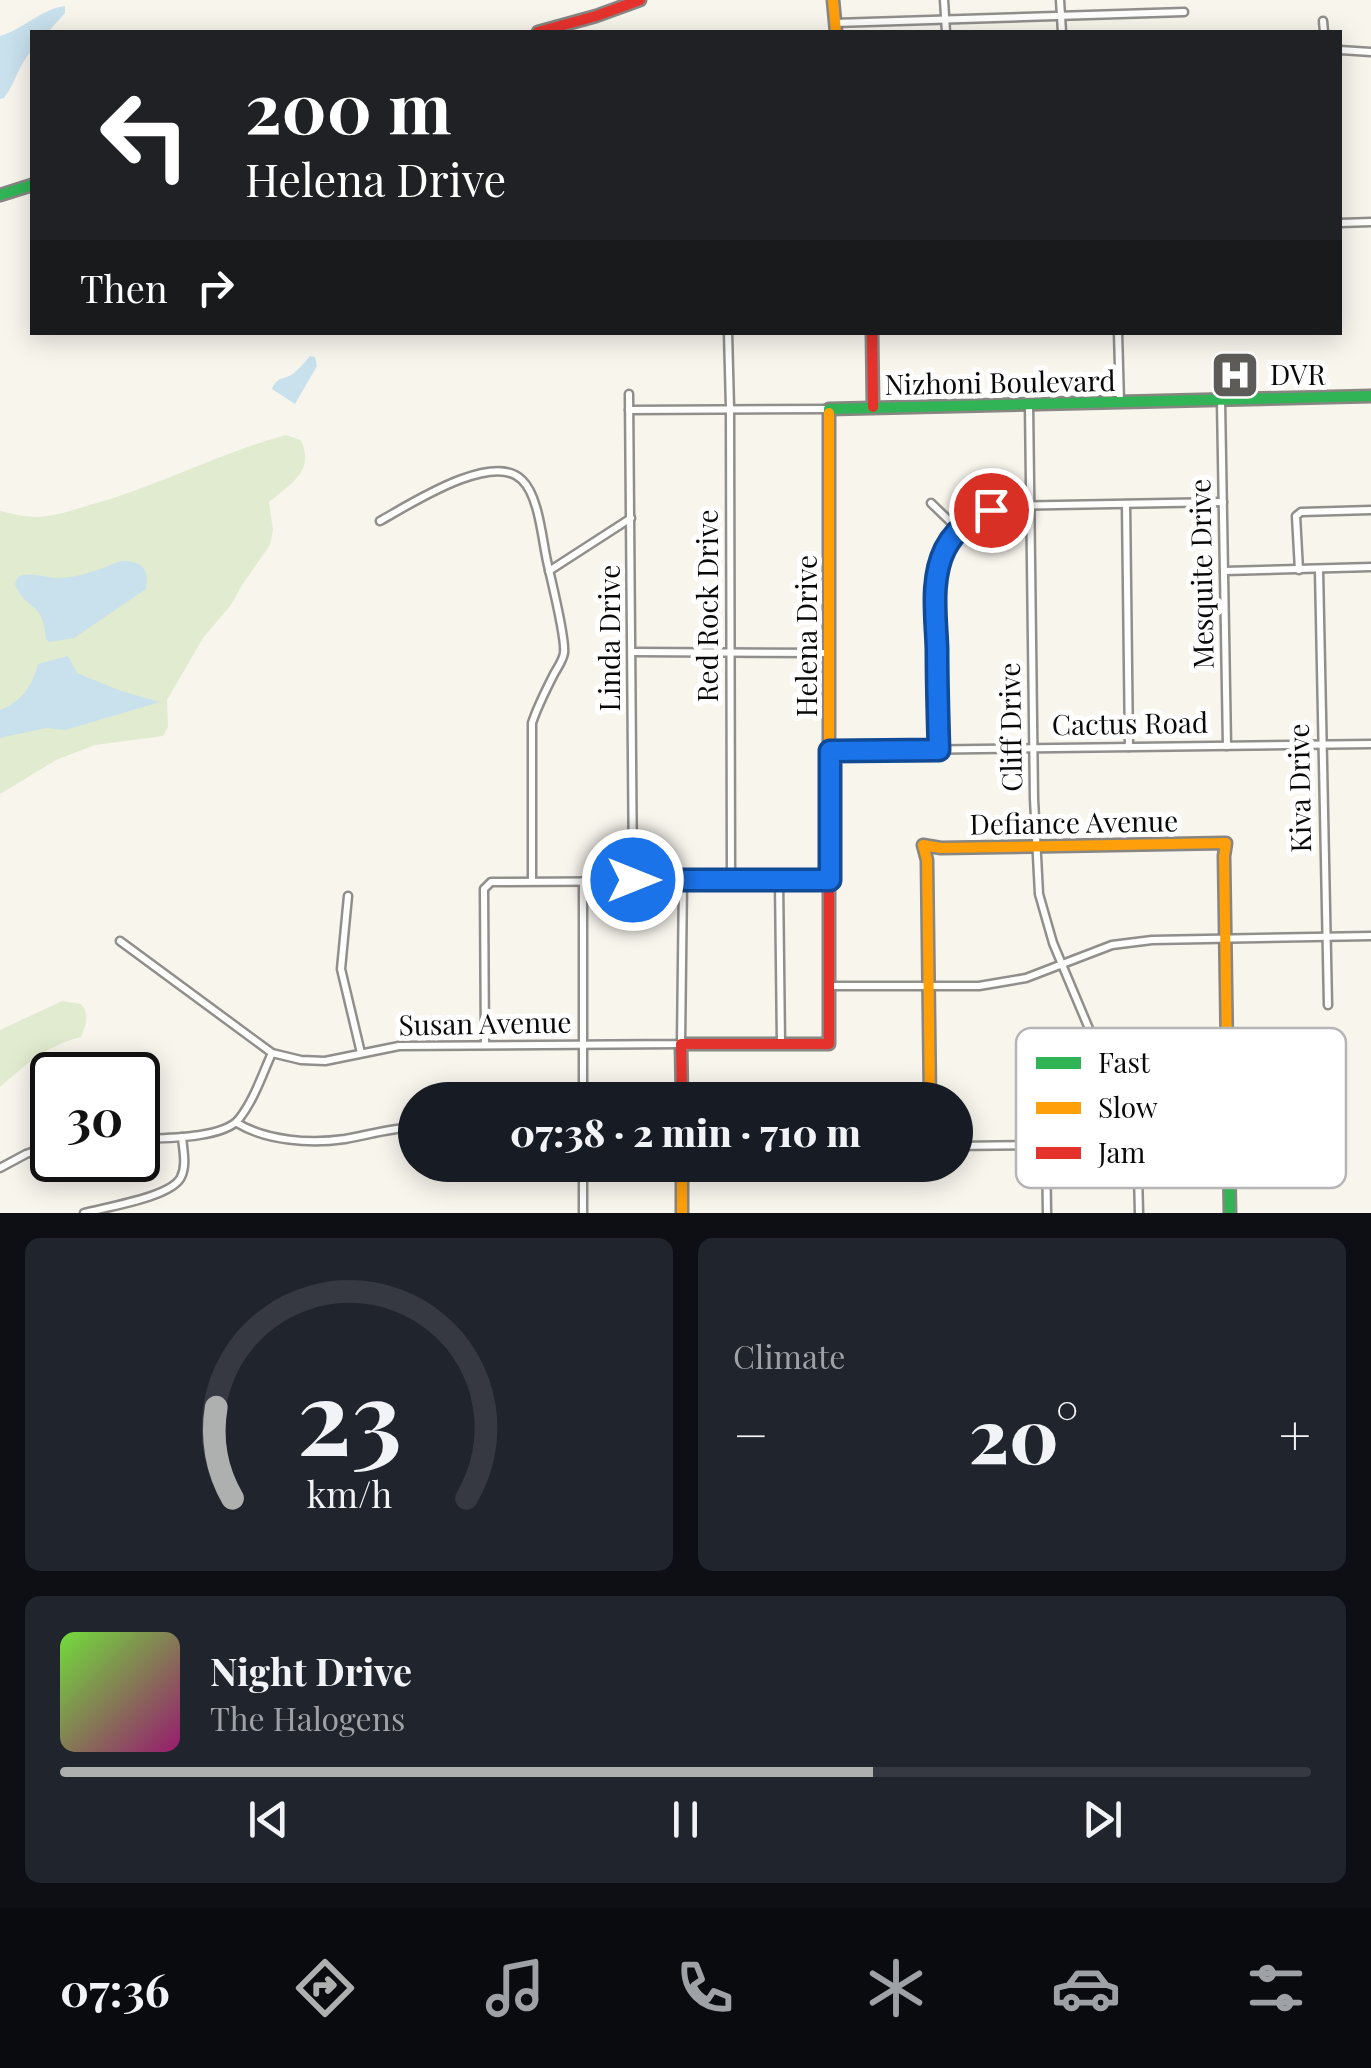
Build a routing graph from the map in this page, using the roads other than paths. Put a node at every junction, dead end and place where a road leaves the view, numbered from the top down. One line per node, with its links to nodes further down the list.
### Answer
1 (640, 0): 10 (main road)
2 (834, 0): 9 (main road)
3 (944, 0): 7 (street)
4 (1060, 0): 6 (street)
5 (1184, 12): 6 (street)
6 (1061, 16): 7 (street); 12 (street)
7 (945, 20): 9 (street); 11 (street)
8 (1323, 21): 13 (street)
9 (835, 28)
10 (545, 30)
11 (946, 30)
12 (1062, 30)
13 (1324, 30)
14 (1342, 50): 15 (street)
15 (1371, 52)
16 (30, 186): 17 (main road)
17 (0, 195)
18 (1371, 222): 19 (street)
19 (1342, 223)
20 (728, 335): 28 (street, Red Rock Drive)
21 (872, 335): 29 (main road)
22 (1118, 335): 27 (street)
23 (629, 394): 31 (street, Linda Drive)
24 (1371, 396): 25 (main road, Nizhoni Boulevard)
25 (1221, 401): 27 (main road, Nizhoni Boulevard); 32 (street, Mesquite Drive)
26 (1029, 403): 27 (main road, Nizhoni Boulevard); 29 (main road, Nizhoni Boulevard); 35 (street, Cliff Drive)
27 (1120, 403)
28 (730, 408): 30 (street, Nizhoni Boulevard); 31 (street, Nizhoni Boulevard); 46 (street, Red Rock Drive)
29 (873, 408): 30 (main road, Nizhoni Boulevard)
30 (829, 409): 47 (main road, Helena Drive)
31 (629, 410): 37 (street, Linda Drive)
32 (1223, 502): 34 (street); 44 (street, Mesquite Drive)
33 (931, 503): 39 (street)
34 (1126, 504): 35 (street); 51 (street)
35 (1030, 505): 39 (street); 52 (street, Cliff Drive)
36 (1371, 510): 41 (street)
37 (631, 518): 43 (street); 45 (street, Linda Drive)
38 (380, 520): 43 (street)
39 (959, 530): 53 (street)
40 (1371, 567): 42 (street)
41 (1299, 570): 42 (street); 44 (street)
42 (1320, 570): 48 (street, Kiva Drive)
43 (549, 571): 56 (street)
44 (1224, 572): 50 (street, Mesquite Drive)
45 (632, 652): 46 (street); 57 (street, Linda Drive)
46 (731, 652): 47 (street); 59 (street, Red Rock Drive)
47 (830, 653): 54 (main road, Helena Drive)
48 (1322, 744): 49 (street, Cactus Road); 50 (street, Cactus Road); 65 (street, Kiva Drive)
49 (1371, 744)
50 (1227, 746): 51 (street, Cactus Road)
51 (1128, 747): 52 (street, Cactus Road)
52 (1034, 748): 53 (street, Cactus Road); 55 (street, Cliff Drive)
53 (939, 750): 54 (street, Cactus Road)
54 (830, 751): 60 (main road, Helena Drive)
55 (1036, 847): 66 (main road, Defiance Avenue); 68 (street, Cliff Drive); 70 (main road, Defiance Avenue)
56 (532, 880): 61 (street); 74 (street)
57 (633, 880): 58 (street); 61 (street)
58 (682, 880): 59 (street); 76 (street)
59 (731, 880): 62 (street)
60 (830, 880): 62 (street); 69 (main road, Helena Drive)
61 (583, 881): 75 (street)
62 (779, 881): 77 (street)
63 (348, 896): 79 (street)
64 (1371, 936): 65 (street)
65 (1326, 937): 66 (street); 71 (street, Kiva Drive)
66 (1226, 938): 68 (street); 73 (main road)
67 (120, 941): 80 (street, Susan Avenue)
68 (1062, 964): 70 (street); 72 (street, Cliff Drive)
69 (830, 986): 70 (street); 78 (main road, Helena Drive)
70 (929, 987): 83 (main road)
71 (1328, 1005)
72 (1089, 1028)
73 (1227, 1028)
74 (485, 1044): 75 (street, Susan Avenue); 79 (street, Susan Avenue)
75 (582, 1044): 76 (street, Susan Avenue); 81 (street)
76 (681, 1044): 77 (main road, Susan Avenue); 82 (main road)
77 (780, 1044): 78 (main road, Susan Avenue)
78 (830, 1044)
79 (360, 1053): 80 (street, Susan Avenue)
80 (272, 1054): 84 (street)
81 (582, 1082)
82 (682, 1082)
83 (930, 1082)
84 (236, 1123): 85 (street); 86 (street)
85 (398, 1128)
86 (182, 1137): 87 (street); 97 (street)
87 (160, 1138)
88 (1016, 1145): 89 (street)
89 (973, 1146)
90 (30, 1153): 91 (street)
91 (0, 1168)
92 (583, 1182): 98 (street)
93 (682, 1182): 99 (main road)
94 (1047, 1188): 100 (street)
95 (1138, 1188): 101 (street, Cliff Drive)
96 (1230, 1188): 102 (main road)
97 (84, 1213)
98 (583, 1213)
99 (682, 1213)
100 (1047, 1213)
101 (1139, 1213)
102 (1230, 1213)

